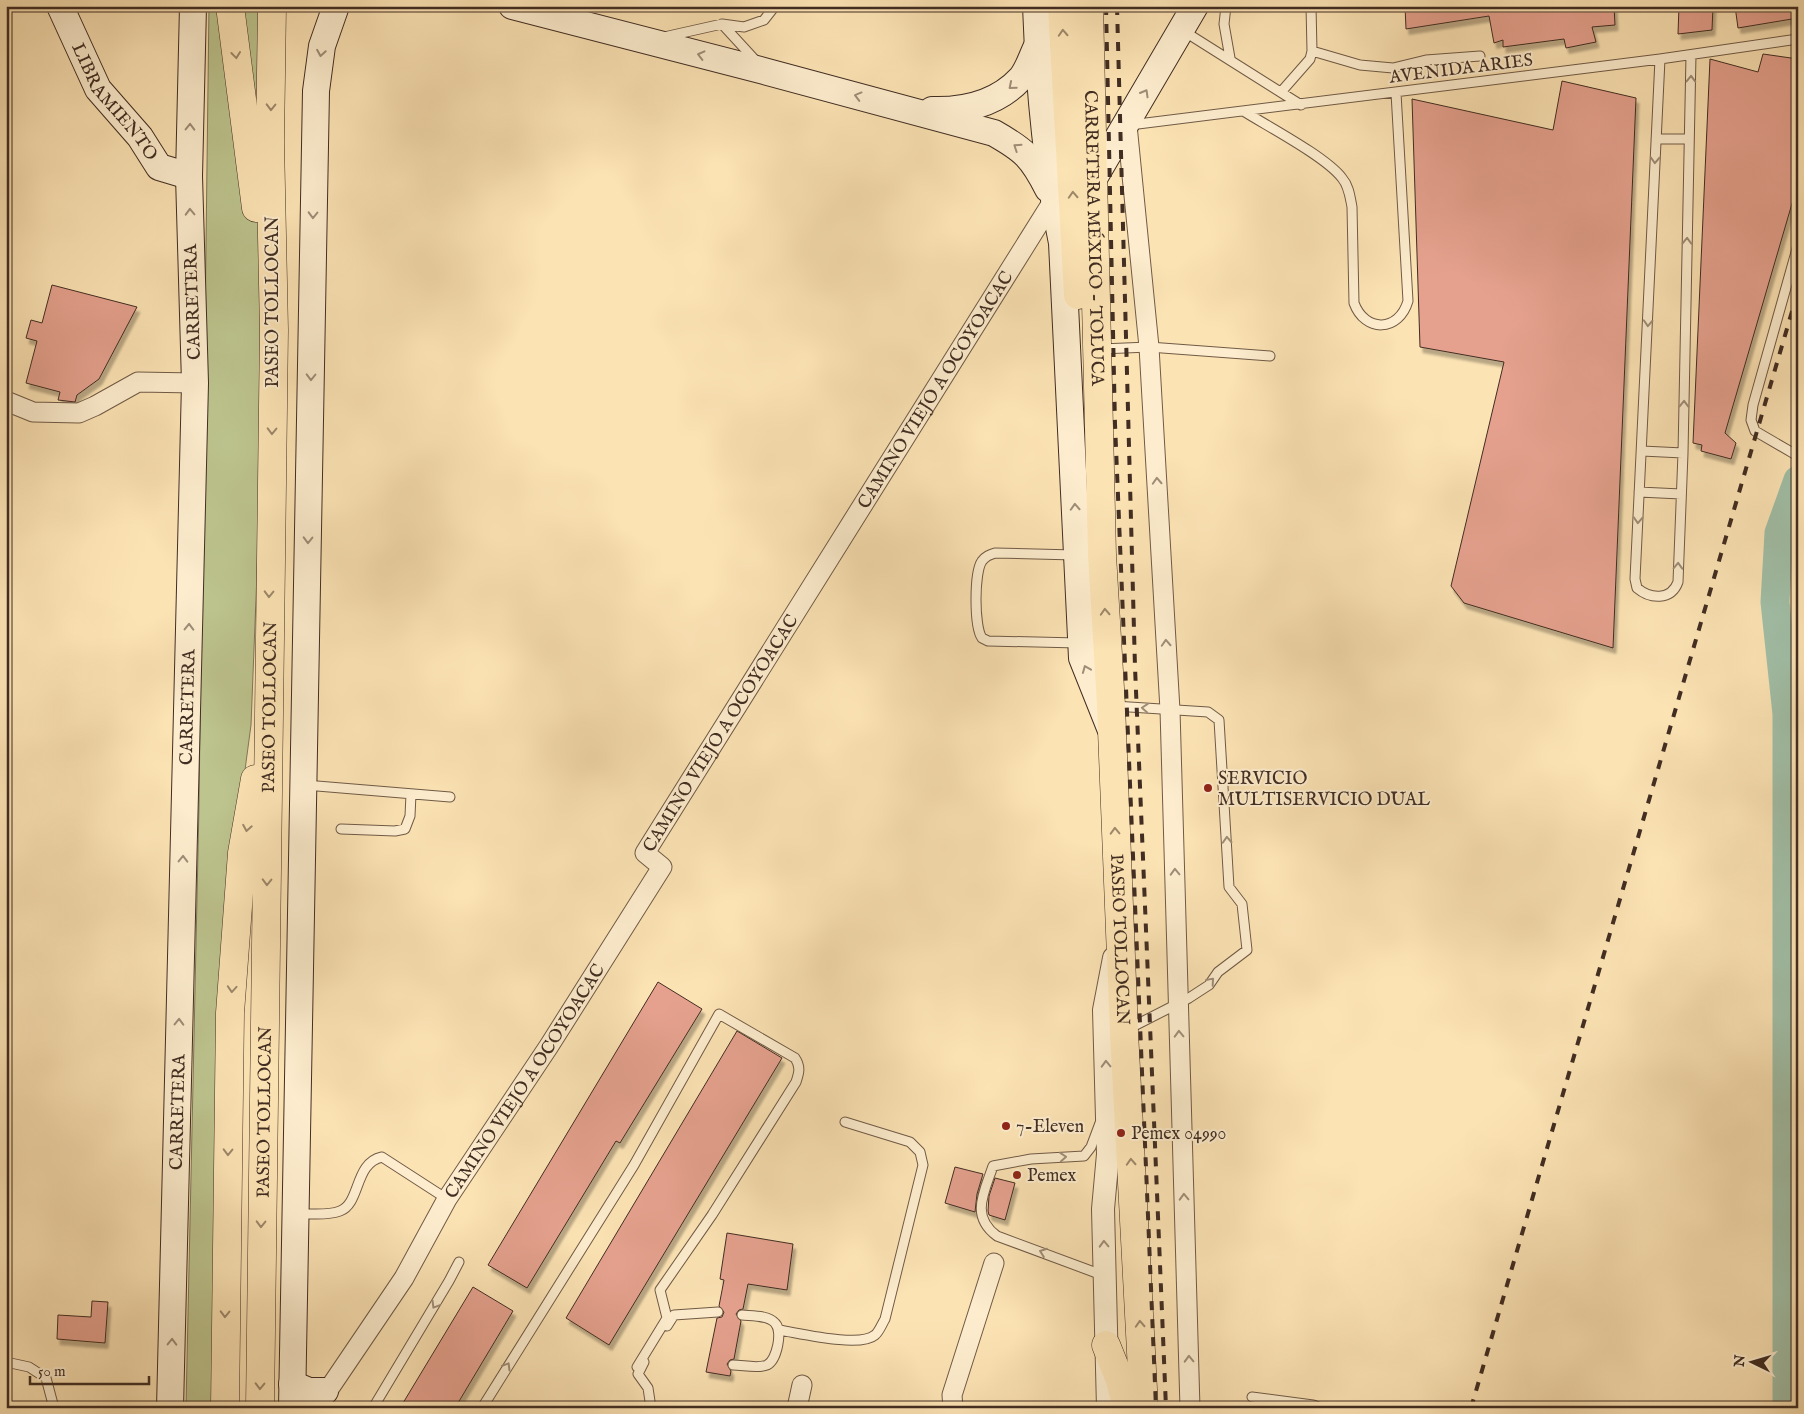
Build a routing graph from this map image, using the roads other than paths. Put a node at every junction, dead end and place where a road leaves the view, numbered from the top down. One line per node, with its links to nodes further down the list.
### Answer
1 (60, 6): 33 (main road, LIBRAMIENTO)
2 (193, 6): 33 (main road, CARRETERA, one-way to 2)
3 (230, 6): 37 (highway, one-way to 37)
4 (272, 6): 37 (highway, PASEO TOLLOCAN, one-way to 37)
5 (336, 6): 54 (main road, one-way to 54)
6 (512, 6): 17 (main road)
7 (775, 6): 14 (lane)
8 (1036, 6): 18 (main road)
9 (1062, 6): 46 (highway, one-way to 9)
10 (1089, 6): 34 (highway, CARRETERA MÉXICO - TOLUCA)
11 (1195, 6): 15 (main road)
12 (1226, 6): 22 (lane)
13 (1310, 6): 19 (lane)
14 (722, 24): 17 (lane); 24 (lane)
15 (1181, 29): 22 (lane); 30 (main road, one-way to 15)
16 (1798, 39): 20 (lane, AVENIDA ARIES)
17 (647, 41): 24 (main road, one-way to 17)
18 (1037, 46): 28 (main road, one-way to 28); 35 (main road)
19 (1312, 51): 21 (lane); 25 (lane)
20 (1691, 55): 23 (lane, AVENIDA ARIES); 31 (lane, one-way to 20)
21 (1480, 56)
22 (1230, 58): 25 (lane)
23 (1660, 59): 26 (lane, AVENIDA ARIES); 32 (lane)
24 (764, 71): 28 (main road, one-way to 24)
25 (1281, 92): 27 (lane)
26 (1396, 93): 27 (lane, AVENIDA ARIES); 29 (lane)
27 (1301, 104): 29 (lane, AVENIDA ARIES)
28 (905, 108): 35 (main road, one-way to 28)
29 (1245, 112): 30 (lane, AVENIDA ARIES)
30 (1127, 125): 34 (main road); 38 (street)
31 (1689, 138): 32 (lane); 44 (lane, one-way to 31)
32 (1656, 139): 43 (lane, one-way to 43)
33 (188, 176): 41 (main road, CARRETERA, one-way to 33)
34 (1093, 180): 39 (highway, CARRETERA MÉXICO - TOLUCA)
35 (1053, 201): 49 (main road, one-way to 35); 63 (street, CAMINO VIEJO A OCOYOACAC)
36 (1798, 246): 45 (lane)
37 (274, 330): 52 (highway, PASEO TOLLOCAN, one-way to 52)
38 (1149, 347): 39 (lane); 40 (lane); 51 (street, one-way to 38)
39 (1098, 349): 46 (highway, CARRETERA MÉXICO - TOLUCA)
40 (1270, 356)
41 (195, 383): 42 (street); 81 (main road, CARRETERA, one-way to 41)
42 (6, 401)
43 (1642, 451): 44 (lane); 47 (lane)
44 (1683, 453): 48 (lane)
45 (1794, 454)
46 (1099, 470): 53 (highway, PASEO TOLLOCAN, one-way to 46)
47 (1640, 492): 48 (lane); 48 (lane, one-way to 48)
48 (1681, 494)
49 (1077, 555): 50 (main road); 50 (lane)
50 (1081, 643): 53 (main road, one-way to 50)
51 (1170, 710): 53 (lane, one-way to 53); 59 (street, one-way to 51); 59 (lane, one-way to 51)
52 (268, 711): 79 (highway, one-way to 79); 82 (highway, PASEO TOLLOCAN, one-way to 82)
53 (1111, 718): 58 (highway, PASEO TOLLOCAN, one-way to 53)
54 (303, 784): 55 (lane); 76 (main road)
55 (411, 794): 56 (lane); 57 (lane)
56 (450, 797)
57 (341, 829)
58 (1119, 932): 60 (highway, PASEO TOLLOCAN); 61 (street, one-way to 58)
59 (1178, 1003): 60 (lane); 91 (street, one-way to 59)
60 (1124, 1032): 90 (highway, PASEO TOLLOCAN, one-way to 60)
61 (1107, 1091): 67 (street, one-way to 61); 67 (lane, one-way to 61)
62 (845, 1122): 70 (lane)
63 (447, 1199): 64 (lane); 78 (street, CAMINO VIEJO A OCOYOACAC)
64 (308, 1214)
65 (458, 1262): 83 (lane, one-way to 83)
66 (994, 1263): 87 (street)
67 (1105, 1276): 71 (street)
68 (718, 1312): 74 (lane)
69 (742, 1315): 70 (lane)
70 (779, 1330): 73 (lane)
71 (1106, 1345): 88 (street); 89 (highway)
72 (6, 1362): 80 (lane)
73 (733, 1365)
74 (638, 1371): 84 (lane, one-way to 74); 85 (lane)
75 (802, 1386): 86 (street)
76 (292, 1396): 78 (main road)
77 (1252, 1397): 92 (lane)
78 (320, 1399)
79 (221, 1402)
80 (54, 1408)
81 (170, 1408)
82 (260, 1408)
83 (373, 1408)
84 (482, 1408)
85 (651, 1408)
86 (797, 1408)
87 (953, 1408)
88 (1108, 1408)
89 (1127, 1408)
90 (1144, 1408)
91 (1190, 1408)
92 (1321, 1408)

